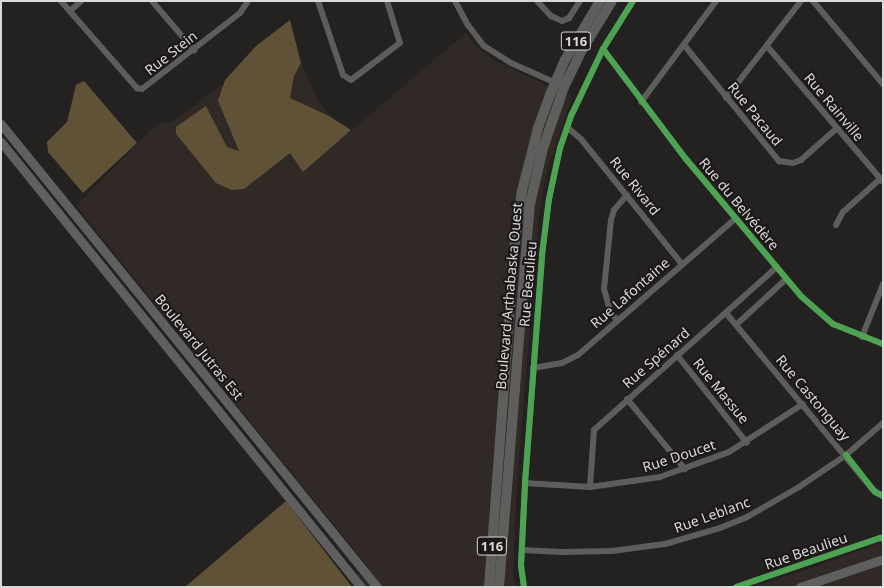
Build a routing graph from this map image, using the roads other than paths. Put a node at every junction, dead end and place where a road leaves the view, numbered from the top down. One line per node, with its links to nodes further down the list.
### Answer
1 (61, 1): 16 (street, Rue Stein)
2 (81, 1): 16 (street)
3 (152, 1): 20 (street)
4 (248, 1): 20 (street, Rue Stein)
5 (318, 1): 6 (street)
6 (387, 1)
7 (456, 1): 22 (street)
8 (536, 1): 9 (street)
9 (580, 1)
10 (600, 1): 22 (main road, Boulevard Arthabaska Ouest / 116)
11 (612, 1): 22 (main road, Boulevard Arthabaska Ouest / 116)
12 (633, 1): 19 (street, Rue Beaulieu)
13 (716, 1): 17 (street)
14 (801, 1): 18 (street)
15 (813, 1): 21 (street)
16 (70, 11): 20 (street, Rue Stein)
17 (684, 45): 23 (street, Rue Pacaud); 24 (street)
18 (766, 46): 23 (street); 27 (street, Rue Rainville)
19 (603, 49): 24 (street, Rue du Belvédère); 26 (street, Rue Beaulieu)
20 (194, 50)
21 (883, 84)
22 (560, 85): 58 (main road, Boulevard Arthabaska Ouest / 116); 59 (main road, Boulevard Arthabaska Ouest / 116)
23 (726, 98): 27 (street, Rue Pacaud)
24 (641, 102): 31 (street, Rue du Belvédère)
25 (1, 124): 57 (main road, Boulevard Jutras Est)
26 (567, 127): 30 (street, Rue Rivard); 43 (street, Rue Beaulieu)
27 (836, 129): 29 (street, Rue Rainville)
28 (1, 142): 56 (main road, Boulevard Jutras Est)
29 (881, 181): 32 (street)
30 (627, 195): 33 (street, Rue Rivard); 38 (street)
31 (735, 219): 33 (street, Rue Lafontaine); 34 (street, Rue du Belvédère)
32 (836, 225)
33 (682, 264): 38 (street, Rue Lafontaine)
34 (777, 267): 35 (street, Rue du Belvédère); 37 (street, Rue Spénard)
35 (786, 279): 39 (street); 40 (street, Rue du Belvédère)
36 (883, 284): 40 (street)
37 (726, 313): 39 (street, Rue Castonguay); 42 (street, Rue Spénard)
38 (617, 320): 43 (street, Rue Lafontaine)
39 (736, 325): 45 (street, Rue Castonguay)
40 (862, 337): 41 (street, Rue du Belvédère)
41 (883, 344)
42 (677, 355): 44 (street, Rue Spénard); 47 (street, Rue Massue)
43 (533, 368): 50 (street, Rue Beaulieu)
44 (627, 400): 49 (street); 51 (street, Rue Spénard)
45 (803, 404): 47 (street, Rue Doucet); 48 (street, Rue Castonguay)
46 (883, 423): 48 (street, Rue Leblanc)
47 (747, 442): 49 (street, Rue Doucet)
48 (846, 455): 52 (street, Rue Castonguay); 54 (street, Rue Leblanc)
49 (685, 470): 51 (street, Rue Doucet)
50 (525, 483): 51 (street, Rue Doucet); 54 (street, Rue Beaulieu)
51 (590, 487)
52 (883, 496)
53 (883, 537): 61 (street, Rue Beaulieu)
54 (522, 550): 60 (street, Rue Beaulieu)
55 (883, 560): 62 (main road)
56 (361, 587)
57 (377, 587)
58 (489, 587)
59 (499, 587)
60 (524, 587)
61 (736, 587)
62 (800, 587)

